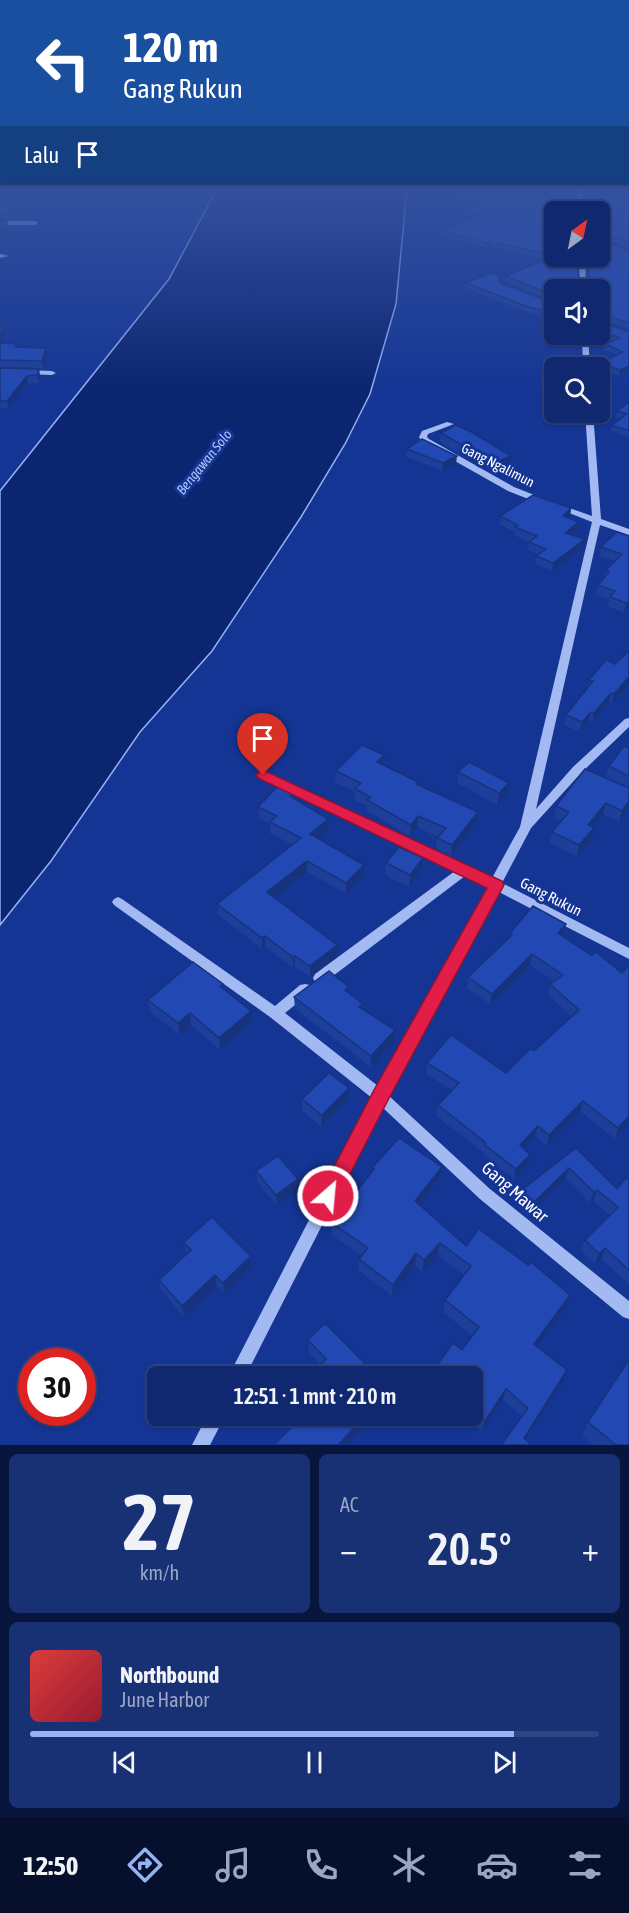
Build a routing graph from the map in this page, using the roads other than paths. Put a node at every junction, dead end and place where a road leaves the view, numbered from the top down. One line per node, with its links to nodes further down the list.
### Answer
1 (0, 371): 2 (street)
2 (52, 373)
3 (590, 423): 5 (street)
4 (450, 424): 5 (street, Gang Ngalimun)
5 (597, 520): 6 (street, Gang Ngalimun); 9 (street)
6 (629, 531)
7 (629, 721): 9 (street)
8 (263, 775): 10 (street, Gang Rukun)
9 (526, 827): 11 (street)
10 (464, 870): 11 (street, Gang Rukun); 14 (street)
11 (496, 885): 13 (street, Gang Rukun); 15 (street)
12 (118, 902): 14 (street, Gang Mawar)
13 (629, 954)
14 (275, 1013): 15 (street, Gang Mawar)
15 (380, 1096): 16 (street, Gang Mawar); 17 (street)
16 (629, 1311)
17 (242, 1366)
18 (211, 1426): 19 (street)
19 (201, 1445)

